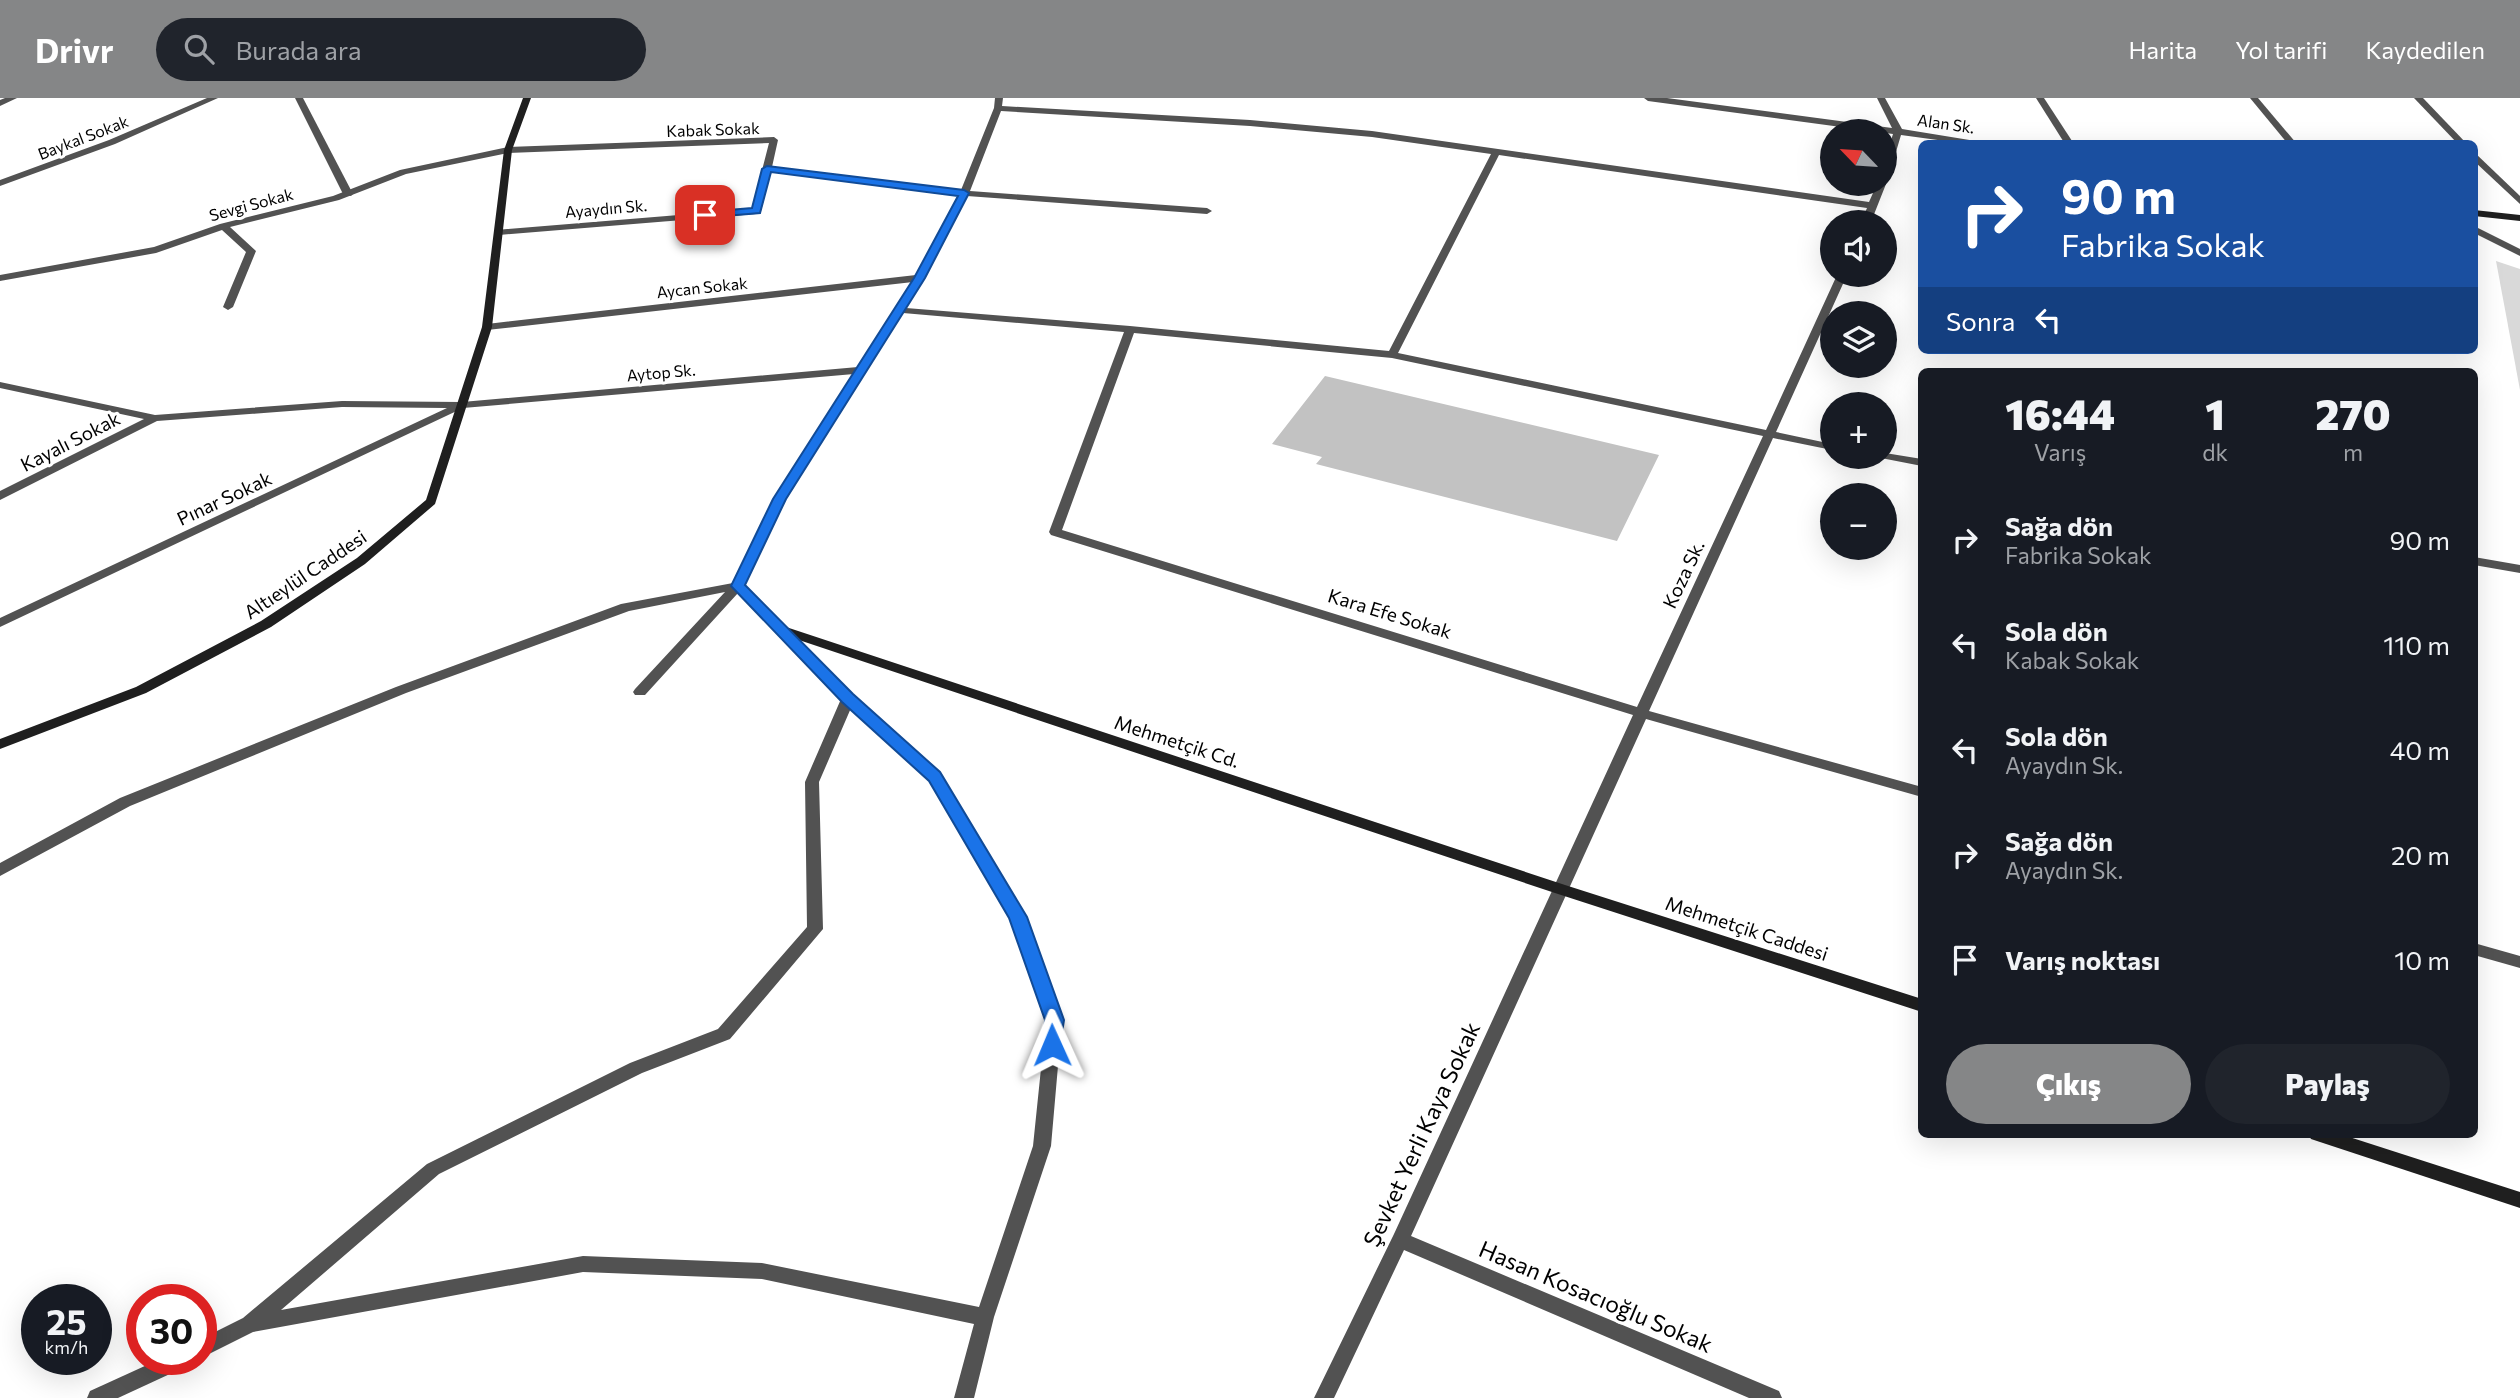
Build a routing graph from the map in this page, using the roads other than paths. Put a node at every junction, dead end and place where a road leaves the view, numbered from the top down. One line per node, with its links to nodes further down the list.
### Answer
1 (13, 98): 10 (street)
2 (214, 98): 23 (street, Baykal Sokak)
3 (299, 98): 25 (street)
4 (527, 98): 19 (street, Altıeylül Caddesi)
5 (1648, 98): 12 (street, Alan Sk.)
6 (1881, 98): 13 (street)
7 (2040, 98): 16 (street)
8 (2254, 98): 17 (street)
9 (2417, 98): 18 (street)
10 (0, 103)
11 (999, 103): 20 (street); 24 (street)
12 (1724, 103): 13 (street, Alan Sk.)
13 (1898, 131): 14 (street); 15 (street, Alan Sk.)
14 (1897, 134)
15 (1962, 140)
16 (2067, 140)
17 (2290, 140)
18 (2459, 140)
19 (508, 150): 22 (street, Kabak Sokak); 25 (street, Sevgi Sokak); 35 (street, Altıeylül Caddesi)
20 (1496, 152): 28 (street); 44 (street)
21 (2478, 159): 27 (street)
22 (767, 169): 24 (street); 35 (street, Ayaydın Sk.)
23 (0, 183)
24 (964, 193): 30 (street); 38 (street)
25 (348, 194): 33 (street, Sevgi Sokak)
26 (1877, 196): 28 (street)
27 (2520, 201)
28 (1874, 206): 29 (street)
29 (1872, 210)
30 (1207, 211)
31 (2478, 213): 32 (street)
32 (2520, 218)
33 (223, 226): 37 (street, Sevgi Sokak); 40 (street)
34 (2478, 231): 36 (street)
35 (499, 232): 42 (street, Altıeylül Caddesi)
36 (2520, 253)
37 (0, 278)
38 (920, 278): 41 (street); 42 (street, Aycan Sokak)
39 (1836, 287): 49 (street, Koza Sk.)
40 (228, 307)
41 (899, 310): 43 (street); 45 (street)
42 (487, 327): 47 (street, Altıeylül Caddesi)
43 (1130, 329): 44 (street); 61 (street, Kara Efe Sokak)
44 (1392, 355): 49 (street)
45 (862, 370): 47 (street, Aytop Sk.); 56 (street)
46 (0, 385): 48 (street)
47 (462, 405): 48 (street); 57 (street, Pınar Sokak); 62 (street, Altıeylül Caddesi)
48 (155, 418): 53 (street, Kayalı Sokak)
49 (1768, 436): 50 (street); 61 (street, Koza Sk.)
50 (1820, 445)
51 (1897, 458): 52 (street)
52 (1918, 462)
53 (0, 496)
54 (2478, 562): 55 (street)
55 (2520, 569)
56 (738, 586): 58 (street); 59 (street); 64 (street)
57 (0, 623)
58 (783, 630): 60 (street); 65 (street, Mehmetçik Cd.)
59 (640, 692)
60 (848, 698): 72 (street); 73 (street)
61 (1641, 713): 63 (street, Kara Efe Sokak); 65 (street, Koza Sk.)
62 (0, 744)
63 (1918, 791)
64 (0, 870)
65 (1560, 889): 68 (street, Mehmetçik Caddesi); 71 (street, Şevket Yerli Kaya Sokak)
66 (2478, 950): 67 (street)
67 (2520, 962)
68 (1918, 1005)
69 (2329, 1138): 70 (street)
70 (2520, 1199)
71 (1400, 1240): 79 (street, Şevket Yerli Kaya Sokak); 80 (street, Hasan Kosacıoğlu Sokak)
72 (985, 1317): 73 (street); 78 (street)
73 (250, 1324): 74 (street)
74 (217, 1341)
75 (151, 1375): 76 (street)
76 (122, 1391): 77 (street)
77 (97, 1398)
78 (964, 1398)
79 (1324, 1398)
80 (1772, 1398)

